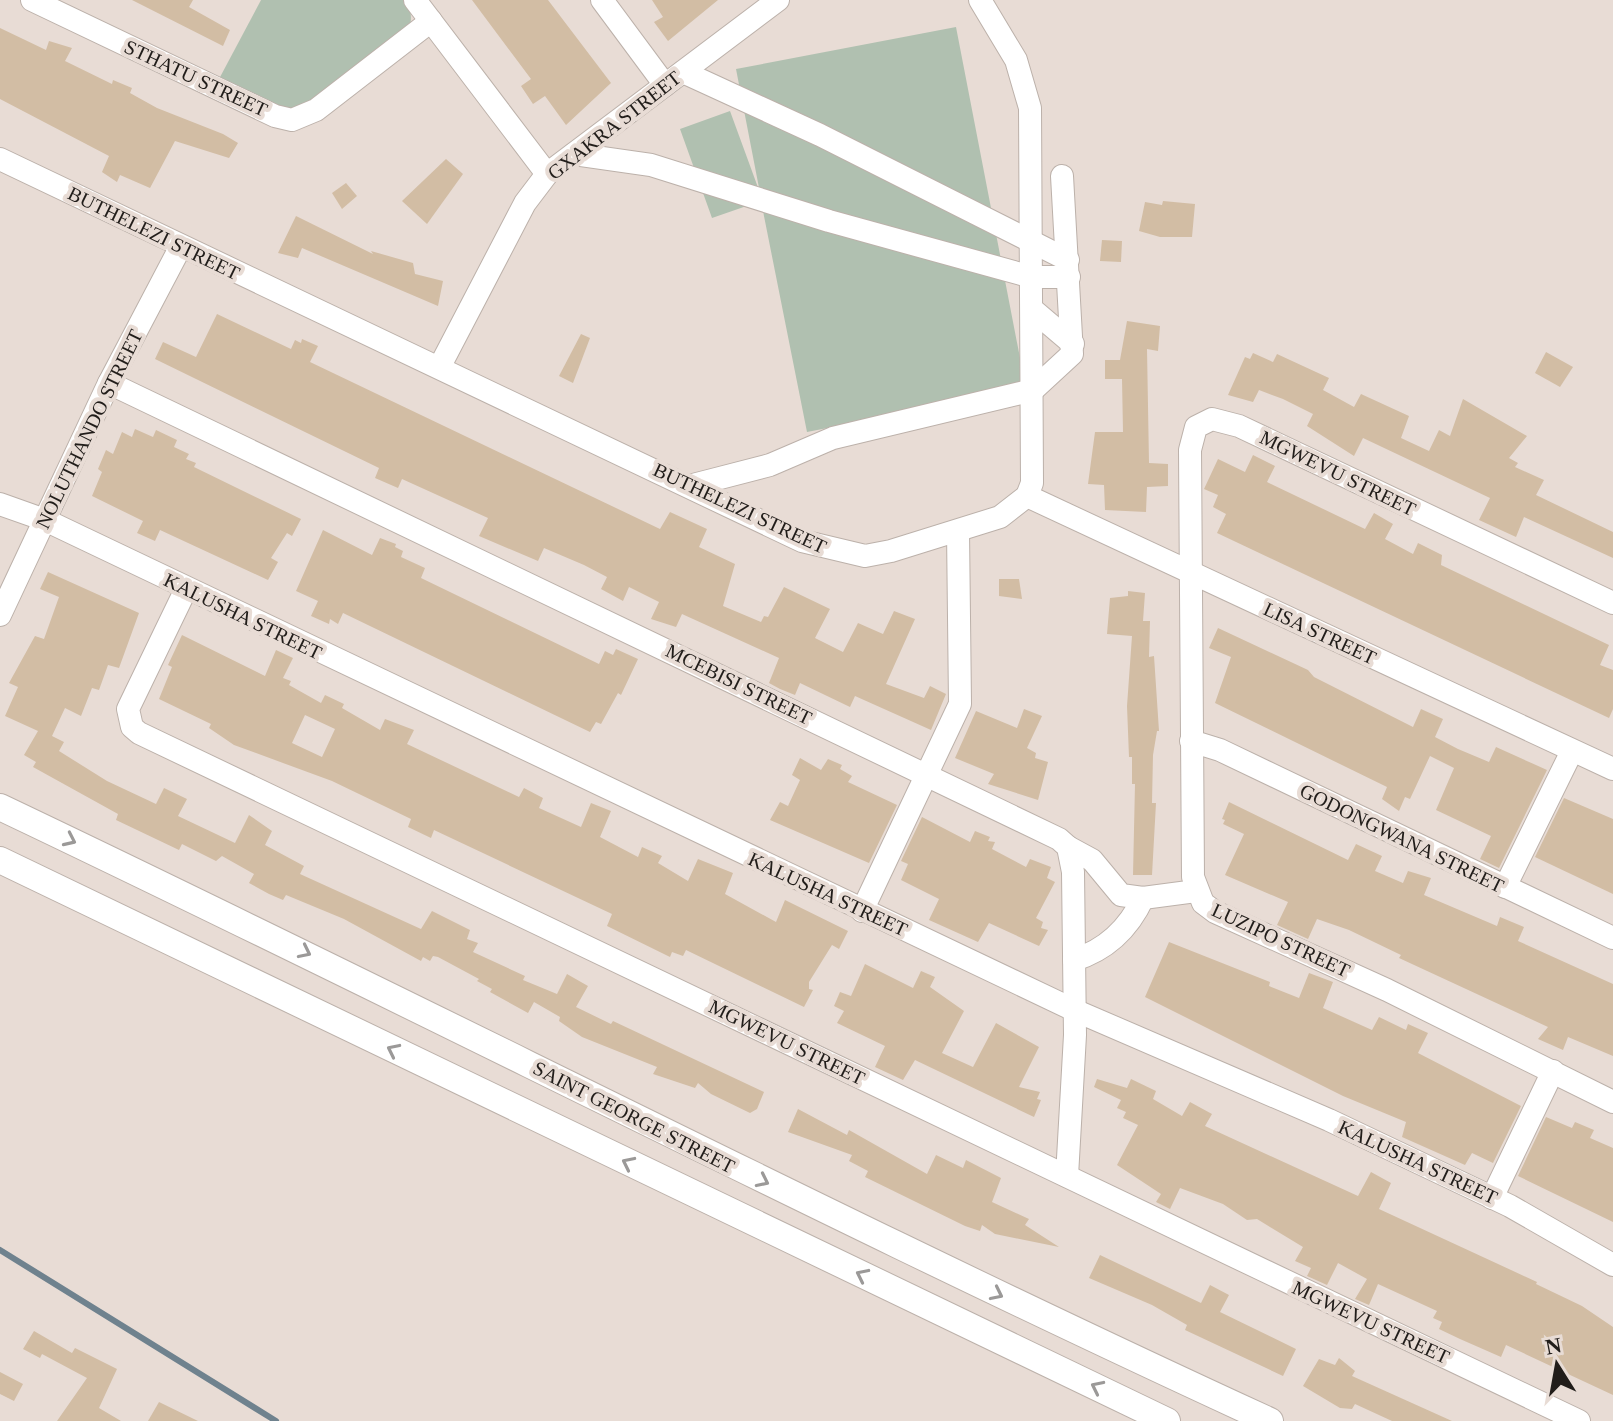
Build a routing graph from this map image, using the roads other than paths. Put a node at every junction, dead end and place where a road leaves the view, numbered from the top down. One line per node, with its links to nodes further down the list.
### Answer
1 (32, 0): 6 (street, STHATU STREET)
2 (415, 0): 6 (street)
3 (602, 0): 7 (street)
4 (778, 0): 7 (street, GXAKRA STREET)
5 (980, 0): 12 (street)
6 (431, 21): 10 (street)
7 (674, 78): 8 (street, GXAKRA STREET); 12 (street)
8 (574, 154): 10 (street, GXAKRA STREET); 15 (street)
9 (0, 159): 13 (street, BUTHELEZI STREET)
10 (547, 174): 18 (street, GXAKRA STREET)
11 (1062, 176): 14 (street)
12 (1032, 239): 14 (street); 15 (street)
13 (181, 246): 18 (street, BUTHELEZI STREET); 19 (street, NOLUTHANDO STREET)
14 (1068, 268): 15 (street); 17 (street)
15 (1032, 277): 16 (street)
16 (1033, 310): 17 (street); 20 (street)
17 (1073, 344): 20 (street)
18 (440, 366): 21 (street, BUTHELEZI STREET)
19 (109, 383): 24 (street, NOLUTHANDO STREET); 33 (street, MCEBISI STREET)
20 (1033, 390): 21 (street); 22 (street)
21 (689, 486): 25 (street, BUTHELEZI STREET)
22 (1027, 496): 25 (street, BUTHELEZI STREET); 26 (street, LISA STREET)
23 (0, 504): 24 (street, KALUSHA STREET)
24 (45, 520): 27 (street, KALUSHA STREET); 29 (street, NOLUTHANDO STREET)
25 (958, 531): 33 (street)
26 (1192, 574): 28 (street, MGWEVU STREET); 30 (street, LUZIPO STREET); 31 (street, LISA STREET)
27 (186, 589): 40 (street, KALUSHA STREET); 46 (street, MGWEVU STREET)
28 (1613, 603)
29 (0, 615)
30 (1191, 741): 37 (street, GODONGWANA STREET); 38 (street, LUZIPO STREET)
31 (1572, 751): 32 (street, LISA STREET); 37 (street)
32 (1613, 769)
33 (928, 776): 35 (street, MCEBISI STREET); 40 (street)
34 (0, 807): 50 (main road, SAINT GEORGE STREET, one-way to 50)
35 (1068, 847): 39 (street, MCEBISI STREET); 42 (street)
36 (0, 860): 49 (main road, SAINT GEORGE STREET, one-way to 36)
37 (1505, 887): 41 (street, GODONGWANA STREET)
38 (1196, 891): 39 (street); 44 (street, LUZIPO STREET)
39 (1143, 898): 42 (street)
40 (862, 911): 43 (street, KALUSHA STREET)
41 (1613, 938)
42 (1074, 960): 43 (street)
43 (1074, 1010): 46 (street); 47 (street, KALUSHA STREET)
44 (1553, 1071): 45 (street, LUZIPO STREET); 47 (street)
45 (1613, 1102)
46 (1067, 1176): 51 (street, MGWEVU STREET)
47 (1492, 1198): 48 (street, KALUSHA STREET)
48 (1613, 1265)
49 (1167, 1421)
50 (1270, 1421)
51 (1579, 1421)

